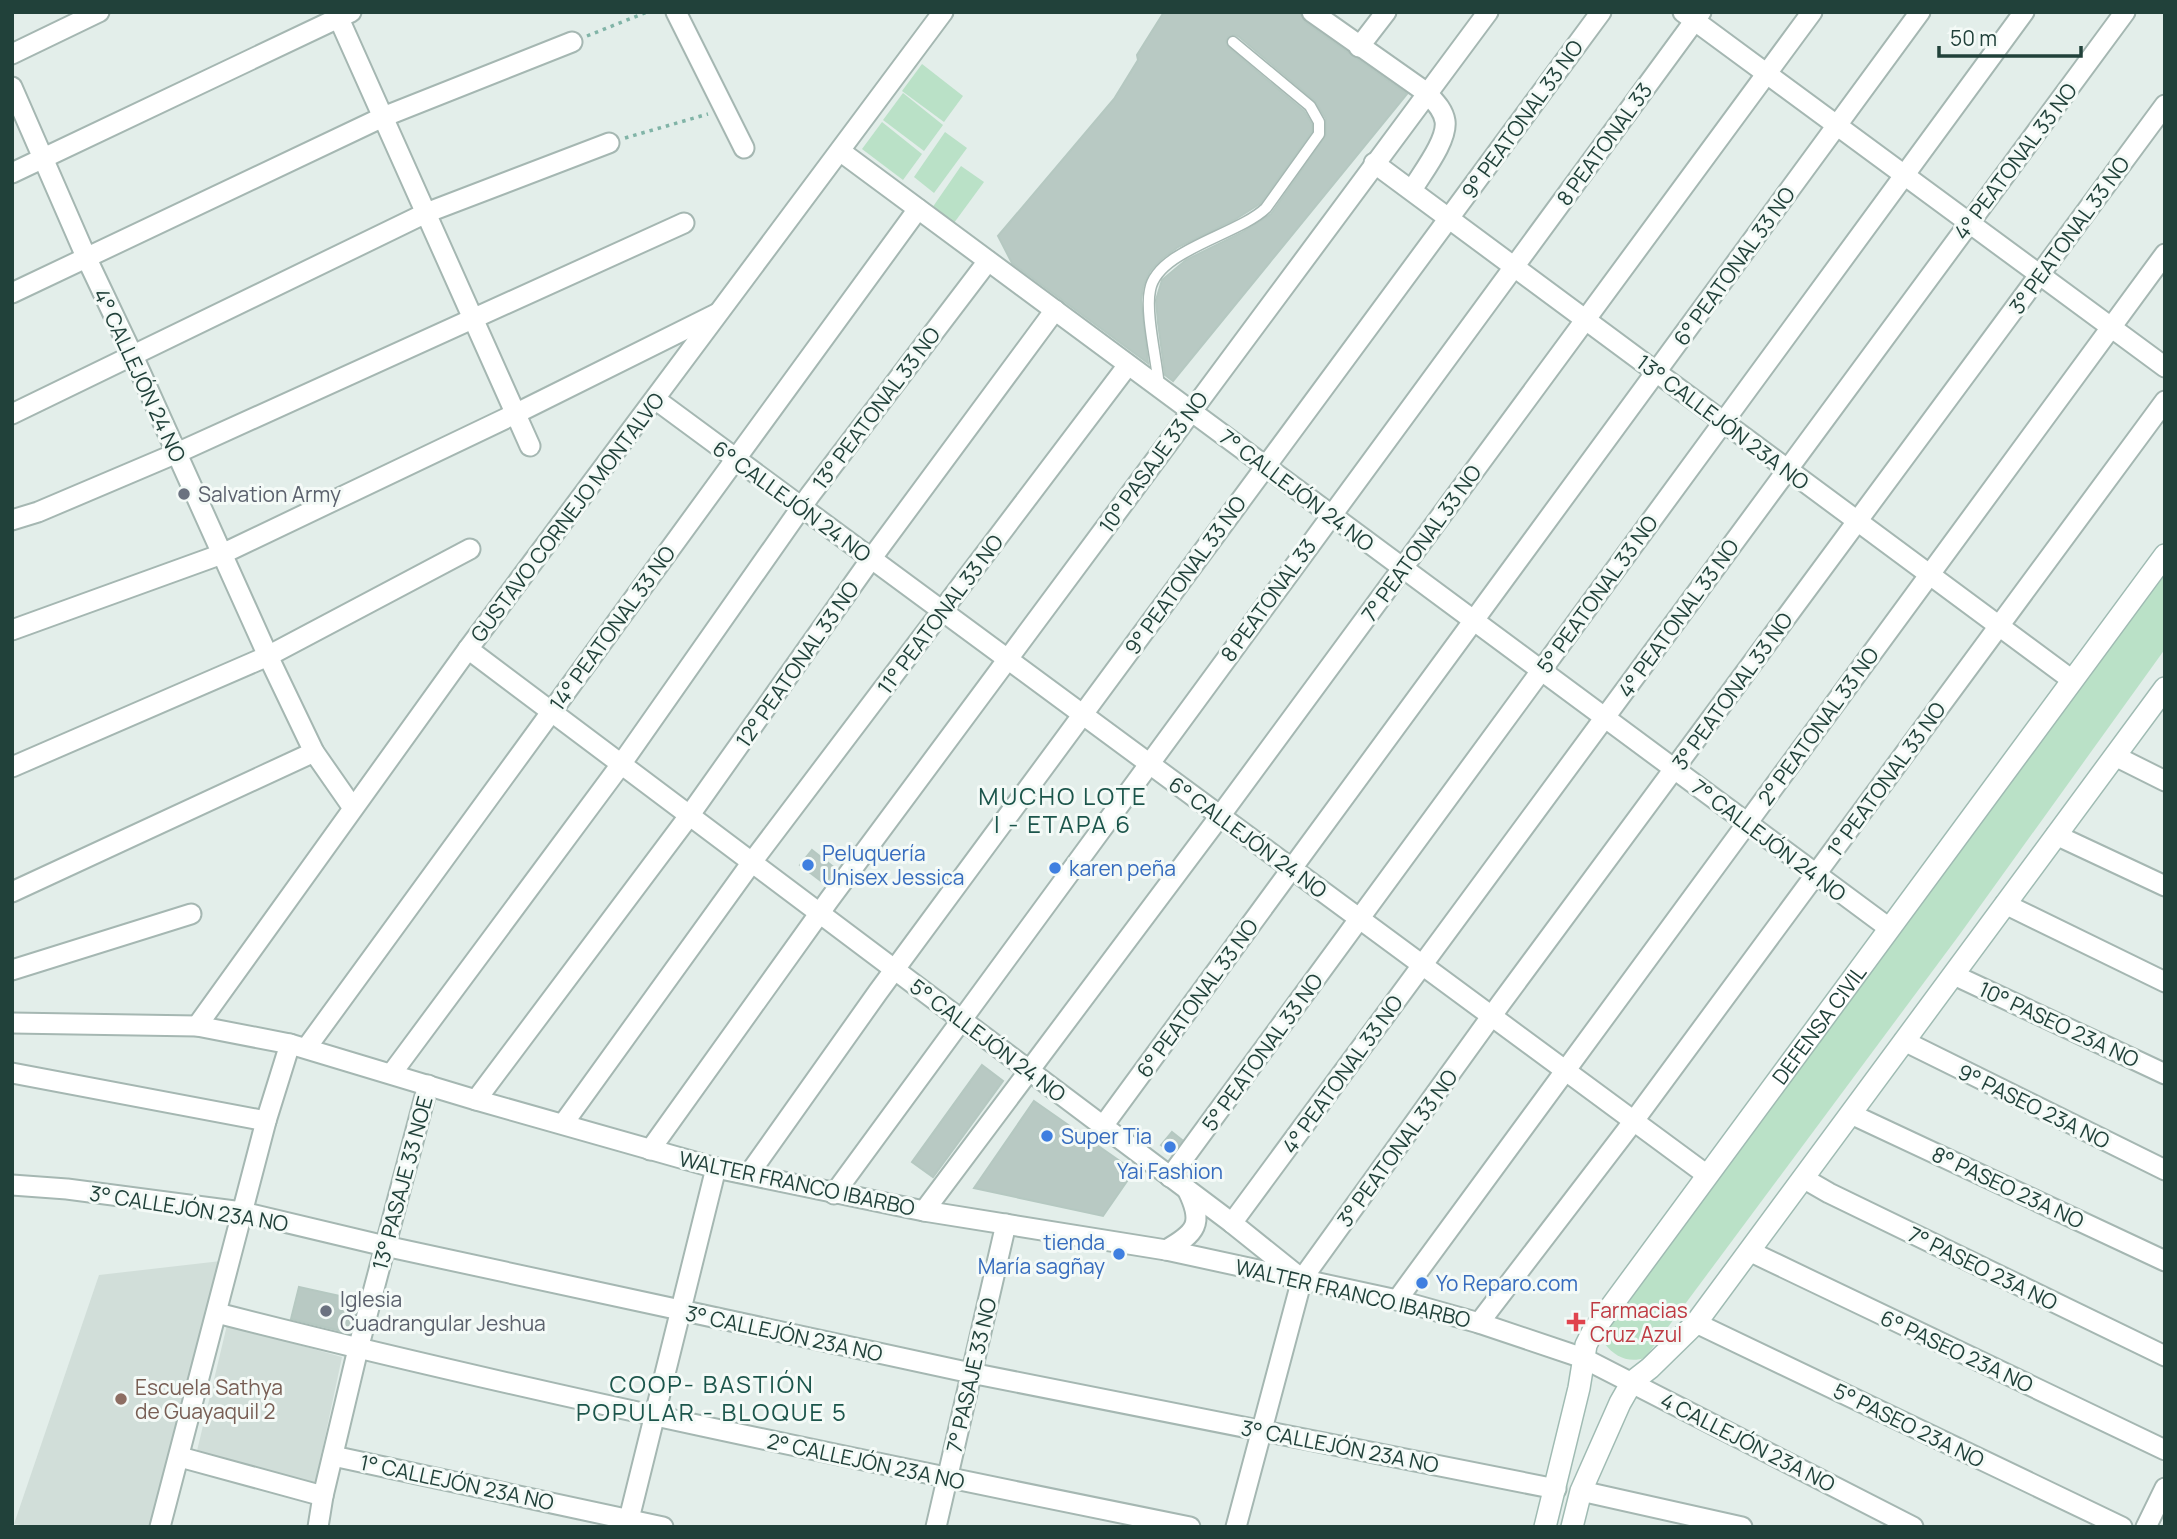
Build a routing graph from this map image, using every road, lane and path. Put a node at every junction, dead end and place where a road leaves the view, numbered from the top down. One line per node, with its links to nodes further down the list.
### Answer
1 (99, 12): 18 (street)
2 (647, 12): 15 (path)
3 (676, 12): 23 (street)
4 (943, 12): 28 (street, GUSTAVO CORNEJO MONTALVO)
5 (1312, 12): 17 (street)
6 (1386, 12): 17 (street)
7 (1488, 12): 21 (street, 10° PASAJE 33 NO)
8 (1601, 12): 36 (street, 9° PEATONAL 33 NO)
9 (1812, 12): 19 (street, 7° PEATONAL 33 NO)
10 (1920, 12): 25 (street, 6° PEATONAL 33 NO)
11 (2024, 12): 32 (street, 5° PEATONAL 33 NO)
12 (2125, 12): 38 (street, 4° PEATONAL 33 NO)
13 (342, 14): 24 (street); 29 (street)
14 (1693, 15): 19 (street); 42 (street, 8 PEATONAL 33)
15 (572, 42): 24 (street)
16 (1233, 42): 54 (lane)
17 (1359, 47): 21 (street)
18 (12, 54)
19 (1766, 74): 25 (street); 48 (street, 7° PEATONAL 33 NO)
20 (12, 87): 29 (street, 4° CALLEJÓN 24 NO)
21 (1427, 93): 30 (street, 10° PASAJE 33 NO); 33 (street)
22 (2165, 105): 43 (street, 3° PEATONAL 33 NO)
23 (726, 109): 26 (path); 27 (street)
24 (383, 117): 35 (street); 40 (street)
25 (1837, 125): 32 (street); 53 (street, 6° PEATONAL 33 NO)
26 (609, 143): 35 (street)
27 (744, 148)
28 (840, 151): 34 (street, 7° CALLEJÓN 24 NO); 46 (street, GUSTAVO CORNEJO MONTALVO)
29 (44, 158): 31 (street); 40 (street, 4° CALLEJÓN 24 NO)
30 (1374, 163): 33 (street, 13° CALLEJÓN 23A NO); 57 (street, 10° PASAJE 33 NO)
31 (12, 173)
32 (1905, 175): 38 (street); 60 (street, 5° PEATONAL 33 NO)
33 (1412, 190): 36 (street, 13° CALLEJÓN 23A NO)
34 (918, 209): 41 (street, 7° CALLEJÓN 24 NO); 63 (street, 14° PEATONAL 33 NO)
35 (426, 213): 47 (street); 50 (street)
36 (1449, 218): 42 (street, 13° CALLEJÓN 23A NO); 64 (street, 9° PEATONAL 33 NO)
37 (684, 223): 47 (street)
38 (1970, 223): 43 (street); 65 (street, 4° PEATONAL 33 NO)
39 (2165, 254): 49 (street, 2° PEATONAL 33 NO)
40 (87, 259): 44 (street); 50 (street, 4° CALLEJÓN 24 NO)
41 (988, 261): 45 (street, 7° CALLEJÓN 24 NO); 66 (street, 13° PEATONAL 33 NO)
42 (1514, 266): 48 (street, 13° CALLEJÓN 23A NO); 67 (street, 8 PEATONAL 33)
43 (2040, 274): 49 (street); 69 (street, 3° PEATONAL 33 NO)
44 (12, 293)
45 (1055, 310): 51 (street, 7° CALLEJÓN 24 NO); 73 (street, 12° PEATONAL 33 NO)
46 (720, 312): 55 (street, GUSTAVO CORNEJO MONTALVO); 59 (street)
47 (473, 319): 59 (street); 62 (street)
48 (1586, 319): 53 (street, 13° CALLEJÓN 23A NO); 74 (street, 7° PEATONAL 33 NO)
49 (2112, 327): 52 (street); 75 (street, 2° PEATONAL 33 NO)
50 (133, 356): 58 (street); 62 (street, 4° CALLEJÓN 24 NO)
51 (1128, 365): 54 (street, 7° CALLEJÓN 24 NO); 76 (street, 11° PEATONAL 33 NO)
52 (2165, 367)
53 (1656, 372): 60 (street, 13° CALLEJÓN 23A NO); 77 (street, 6° PEATONAL 33 NO)
54 (1159, 387): 57 (street, 7° CALLEJÓN 24 NO)
55 (655, 399): 63 (street, 6° CALLEJÓN 24 NO); 80 (street, GUSTAVO CORNEJO MONTALVO)
56 (2165, 401): 78 (street, 1° PEATONAL 33 NO)
57 (1191, 411): 64 (street, 7° CALLEJÓN 24 NO); 82 (street, 10° PASAJE 33 NO)
58 (12, 414)
59 (516, 414): 61 (street); 71 (street)
60 (1724, 422): 65 (street, 13° CALLEJÓN 23A NO); 83 (street, 5° PEATONAL 33 NO)
61 (530, 446)
62 (177, 453): 68 (street); 71 (street, 4° CALLEJÓN 24 NO)
63 (735, 459): 66 (street, 6° CALLEJÓN 24 NO); 86 (street, 14° PEATONAL 33 NO)
64 (1265, 467): 67 (street, 7° CALLEJÓN 24 NO); 87 (street, 9° PEATONAL 33 NO)
65 (1788, 470): 69 (street, 13° CALLEJÓN 23A NO); 88 (street, 4° PEATONAL 33 NO)
66 (802, 508): 73 (street, 6° CALLEJÓN 24 NO); 91 (street, 13° PEATONAL 33 NO)
67 (1331, 515): 74 (street, 7° CALLEJÓN 24 NO); 92 (street, 8 PEATONAL 33)
68 (12, 520)
69 (1857, 521): 75 (street, 13° CALLEJÓN 23A NO); 94 (street, 3° PEATONAL 33 NO)
70 (470, 549): 81 (street)
71 (222, 554): 79 (street); 81 (street, 4° CALLEJÓN 24 NO)
72 (2165, 555): 84 (street, DEFENSA CIVIL)
73 (871, 559): 76 (street, 6° CALLEJÓN 24 NO); 97 (street, 12° PEATONAL 33 NO)
74 (1402, 568): 77 (street, 7° CALLEJÓN 24 NO); 98 (street, 7° PEATONAL 33 NO)
75 (1930, 575): 78 (street, 13° CALLEJÓN 23A NO); 99 (street, 2° PEATONAL 33 NO)
76 (942, 611): 82 (street, 6° CALLEJÓN 24 NO); 101 (street, 11° PEATONAL 33 NO)
77 (1474, 621): 83 (street, 7° CALLEJÓN 24 NO); 102 (street, 6° PEATONAL 33 NO)
78 (1998, 627): 84 (street, 13° CALLEJÓN 23A NO); 103 (street, 1° PEATONAL 33 NO)
79 (12, 630)
80 (468, 649): 86 (street, 5° CALLEJÓN 24 NO); 96 (street, GUSTAVO CORNEJO MONTALVO)
81 (268, 656): 89 (street, 4° CALLEJÓN 24 NO); 93 (street)
82 (1007, 659): 87 (street, 6° CALLEJÓN 24 NO); 107 (street, 10° PASAJE 33 NO)
83 (1541, 671): 88 (street, 7° CALLEJÓN 24 NO); 109 (street, 5° PEATONAL 33 NO)
84 (2072, 680): 110 (street, DEFENSA CIVIL)
85 (2164, 690): 90 (street)
86 (551, 711): 91 (street, 5° CALLEJÓN 24 NO); 121 (street, 14° PEATONAL 33 NO)
87 (1082, 715): 92 (street, 6° CALLEJÓN 24 NO); 112 (street, 9° PEATONAL 33 NO)
88 (1605, 718): 94 (street, 7° CALLEJÓN 24 NO); 111 (street, 4° PEATONAL 33 NO)
89 (314, 752): 96 (street, 4° CALLEJÓN 24 NO); 105 (street)
90 (2115, 756): 95 (street); 100 (street)
91 (622, 762): 97 (street, 5° CALLEJÓN 24 NO); 125 (street, 13° PEATONAL 33 NO)
92 (1148, 763): 98 (street, 6° CALLEJÓN 24 NO); 117 (street, 8 PEATONAL 33)
93 (12, 767)
94 (1674, 769): 99 (street, 7° CALLEJÓN 24 NO); 116 (street, 3° PEATONAL 33 NO)
95 (2165, 781)
96 (353, 808): 119 (street, GUSTAVO CORNEJO MONTALVO)
97 (690, 816): 101 (street, 5° CALLEJÓN 24 NO); 128 (street, 12° PEATONAL 33 NO)
98 (1220, 816): 102 (street, 6° CALLEJÓN 24 NO); 122 (street, 7° PEATONAL 33 NO)
99 (1747, 823): 103 (street, 7° CALLEJÓN 24 NO); 123 (street, 2° PEATONAL 33 NO)
100 (2056, 835): 104 (street); 106 (street)
101 (751, 862): 107 (street, 5° CALLEJÓN 24 NO); 132 (street, 11° PEATONAL 33 NO)
102 (1292, 869): 109 (street, 6° CALLEJÓN 24 NO); 133 (street, 6° PEATONAL 33 NO)
103 (1815, 875): 110 (street, 7° CALLEJÓN 24 NO); 131 (street, 1° PEATONAL 33 NO)
104 (2165, 886)
105 (12, 892)
106 (2005, 905): 114 (street); 115 (street)
107 (820, 913): 112 (street, 5° CALLEJÓN 24 NO); 134 (street, 10° PASAJE 33 NO)
108 (191, 914): 113 (street)
109 (1359, 919): 111 (street, 6° CALLEJÓN 24 NO); 139 (street, 5° PEATONAL 33 NO)
110 (1889, 928): 138 (street, DEFENSA CIVIL)
111 (1422, 965): 116 (street, 6° CALLEJÓN 24 NO); 146 (street, 4° PEATONAL 33 NO)
112 (894, 969): 117 (street, 5° CALLEJÓN 24 NO); 137 (street, 9° PEATONAL 33 NO)
113 (12, 970)
114 (1954, 975): 120 (street); 126 (street, 10° PASEO 23A NO)
115 (2165, 982)
116 (1492, 1017): 123 (street, 6° CALLEJÓN 24 NO); 152 (street, 3° PEATONAL 33 NO)
117 (960, 1019): 122 (street, 5° CALLEJÓN 24 NO); 143 (street, 8 PEATONAL 33)
118 (12, 1023): 119 (street, WALTER FRANCO IBARBO)
119 (197, 1026): 121 (street, WALTER FRANCO IBARBO)
120 (1904, 1041): 129 (street); 136 (street, 9° PASEO 23A NO)
121 (299, 1045): 125 (street, WALTER FRANCO IBARBO); 130 (street, 14° PEATONAL 33 NO)
122 (1027, 1071): 133 (street, 5° CALLEJÓN 24 NO); 144 (street, 7° PEATONAL 33 NO)
123 (1566, 1071): 131 (street, 6° CALLEJÓN 24 NO); 153 (street, 2° PEATONAL 33 NO)
124 (12, 1073): 130 (street)
125 (392, 1073): 127 (street, WALTER FRANCO IBARBO)
126 (2165, 1074)
127 (428, 1085): 128 (street, WALTER FRANCO IBARBO); 148 (street, 13° PASAJE 33 NOE)
128 (476, 1100): 132 (street, WALTER FRANCO IBARBO)
129 (1850, 1114): 140 (street); 151 (street, 8° PASEO 23A NO)
130 (266, 1121): 145 (street, 14° PEATONAL 33 NO)
131 (1633, 1122): 138 (street, 6° CALLEJÓN 24 NO); 156 (street, 1° PEATONAL 33 NO)
132 (563, 1124): 134 (street, WALTER FRANCO IBARBO)
133 (1103, 1126): 139 (street, 5° CALLEJÓN 24 NO)
134 (650, 1150): 135 (street, WALTER FRANCO IBARBO)
135 (716, 1168): 137 (street, WALTER FRANCO IBARBO); 154 (street)
136 (2165, 1170)
137 (749, 1174): 143 (street, WALTER FRANCO IBARBO)
138 (1707, 1175): 160 (street, DEFENSA CIVIL)
139 (1170, 1177): 142 (street, 5° CALLEJÓN 24 NO)
140 (1803, 1178): 150 (street); 159 (street, 7° PASEO 23A NO)
141 (12, 1185): 145 (street, 3° CALLEJÓN 23A NO)
142 (1188, 1190): 146 (street, 5° CALLEJÓN 24 NO); 149 (street)
143 (834, 1194): 144 (street, WALTER FRANCO IBARBO)
144 (924, 1210): 147 (street, WALTER FRANCO IBARBO)
145 (242, 1212): 148 (street, 3° CALLEJÓN 23A NO); 155 (street, 14° PEATONAL 33 NO)
146 (1232, 1223): 152 (street, 5° CALLEJÓN 24 NO)
147 (1006, 1224): 149 (street, WALTER FRANCO IBARBO); 161 (street, 7° PASAJE 33 NO)
148 (385, 1246): 154 (street, 3° CALLEJÓN 23A NO); 158 (street, 13° PASAJE 33 NOE)
149 (1166, 1250): 152 (street, WALTER FRANCO IBARBO)
150 (1749, 1251): 157 (street); 165 (street, 6° PASEO 23A NO)
151 (2165, 1261)
152 (1302, 1279): 153 (street, WALTER FRANCO IBARBO); 164 (street)
153 (1397, 1300): 156 (street, WALTER FRANCO IBARBO)
154 (681, 1310): 161 (street, 3° CALLEJÓN 23A NO); 163 (street)
155 (217, 1313): 158 (street, 2° CALLEJÓN 23A NO); 167 (street, 14° PEATONAL 33 NO)
156 (1479, 1323): 160 (street, WALTER FRANCO IBARBO)
157 (1696, 1323): 162 (street); 184 (street, 5° PASEO 23A NO)
158 (358, 1349): 163 (street, 2° CALLEJÓN 23A NO); 166 (street, 13° PASAJE 33 NOE)
159 (2165, 1356)
160 (1583, 1358): 162 (street, 4 CALLEJÓN 23A NO); 170 (street, DEFENSA CIVIL)
161 (971, 1373): 164 (street, 3° CALLEJÓN 23A NO); 168 (street, 7° PASAJE 33 NO)
162 (1632, 1382): 171 (street); 183 (street, 4 CALLEJÓN 23A NO)
163 (655, 1417): 168 (street, 2° CALLEJÓN 23A NO); 173 (street)
164 (1261, 1430): 170 (street, 3° CALLEJÓN 23A NO); 179 (street)
165 (2165, 1450)
166 (333, 1455): 172 (street, 13° PASAJE 33 NOE); 173 (street, 1° CALLEJÓN 23A NO)
167 (180, 1457): 172 (street); 174 (street, 14° PEATONAL 33 NO)
168 (946, 1478): 177 (street, 7° PASAJE 33 NO); 178 (street, 2° CALLEJÓN 23A NO)
169 (2165, 1488): 185 (street)
170 (1556, 1489): 180 (street, DEFENSA CIVIL)
171 (1581, 1491): 181 (street); 182 (street)
172 (323, 1496): 175 (street, 13° PASAJE 33 NOE)
173 (627, 1523): 176 (street, 1° CALLEJÓN 23A NO)
174 (160, 1527)
175 (318, 1527)
176 (663, 1527)
177 (936, 1527)
178 (1190, 1527)
179 (1236, 1527)
180 (1545, 1527)
181 (1572, 1527)
182 (1742, 1527)
183 (1913, 1527)
184 (2122, 1527)
185 (2146, 1527)

